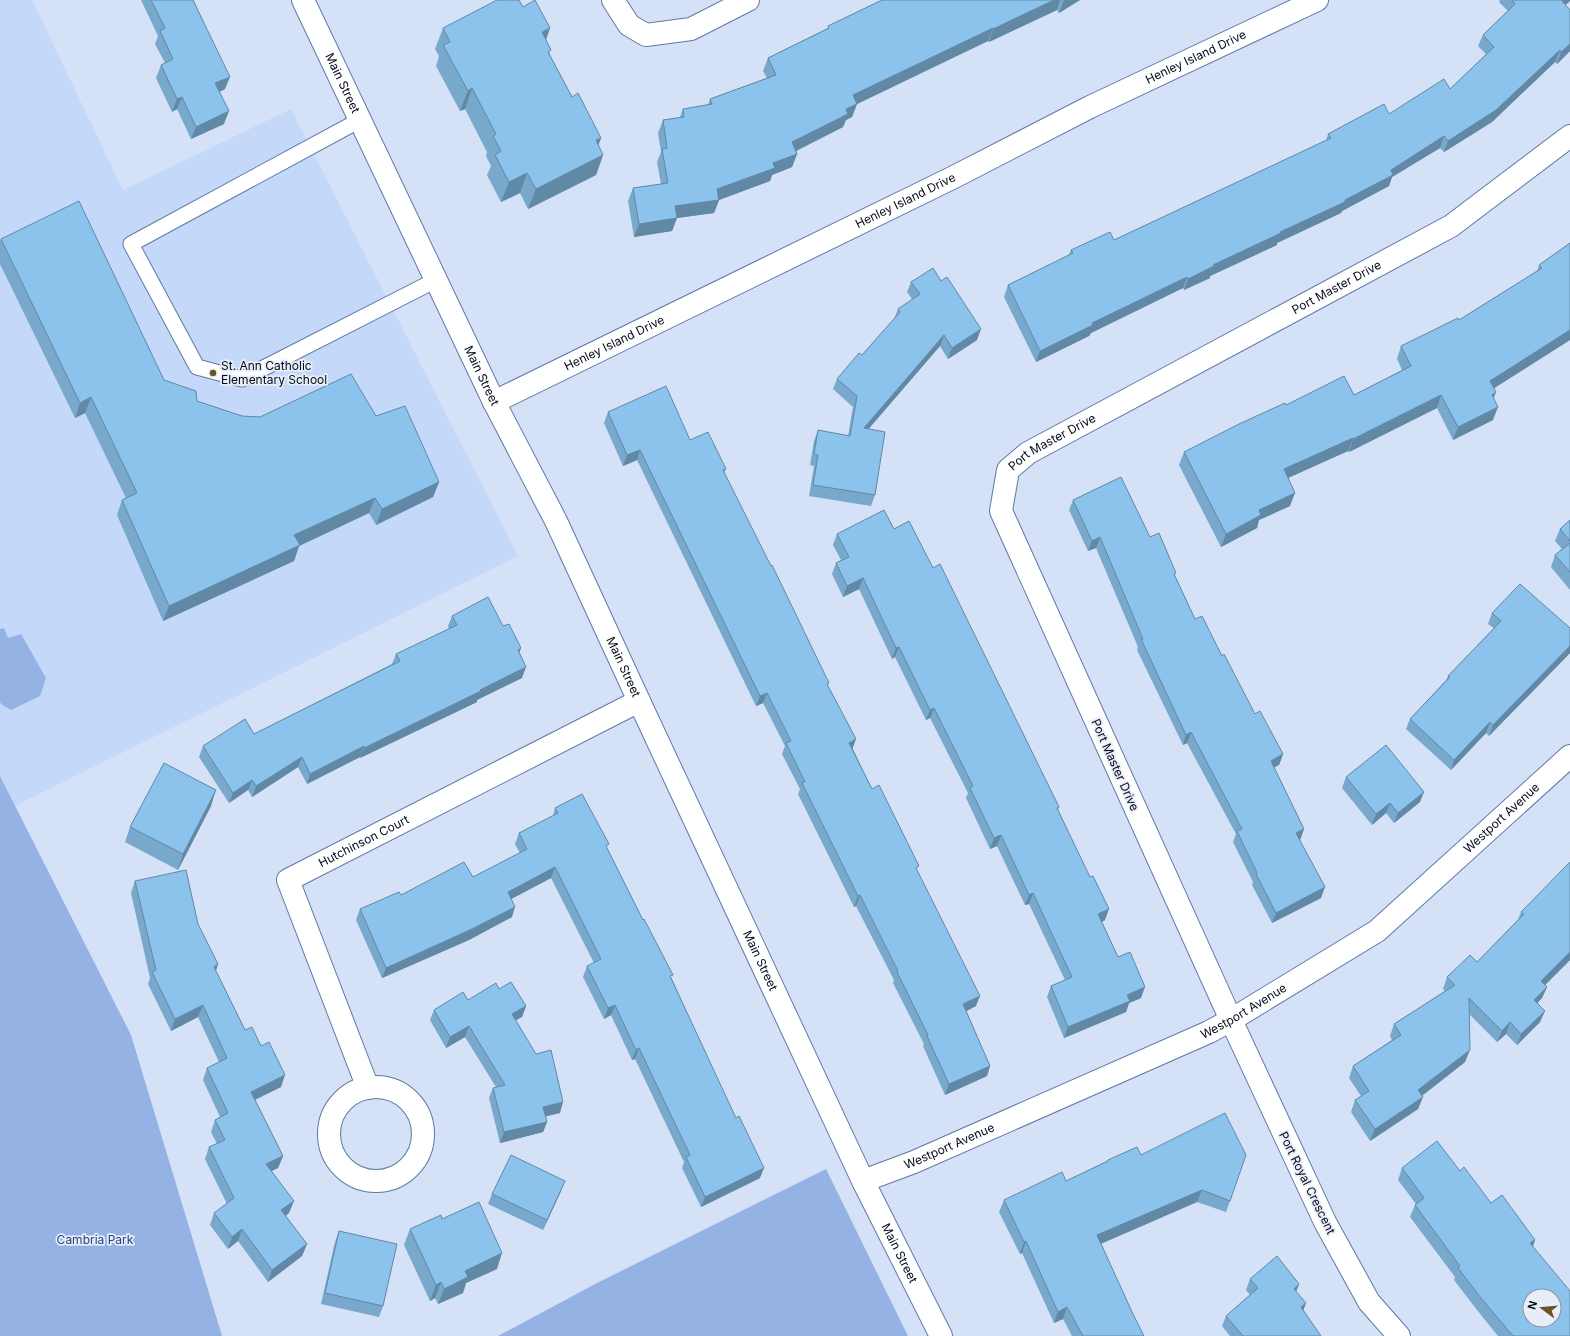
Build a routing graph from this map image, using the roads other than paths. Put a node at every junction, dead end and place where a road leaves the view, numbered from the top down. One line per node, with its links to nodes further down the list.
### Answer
1 (303, 0): 5 (street, Main Street)
2 (614, 0): 3 (street)
3 (748, 0)
4 (1317, 0): 8 (street, Henley Island Drive)
5 (360, 120): 7 (street, Main Street); 7 (lane)
6 (1570, 136): 11 (street, Port Master Drive)
7 (436, 280): 8 (street, Main Street)
8 (494, 402): 9 (street, Main Street)
9 (639, 701): 12 (street, Hutchinson Court); 13 (street, Main Street)
10 (1570, 756): 11 (street, Westport Avenue)
11 (1231, 1020): 13 (street, Westport Avenue); 15 (street, Port Royal Crescent)
12 (368, 1088): 12 (street)
13 (864, 1181): 14 (street, Main Street)
14 (941, 1336)
15 (1399, 1336)

